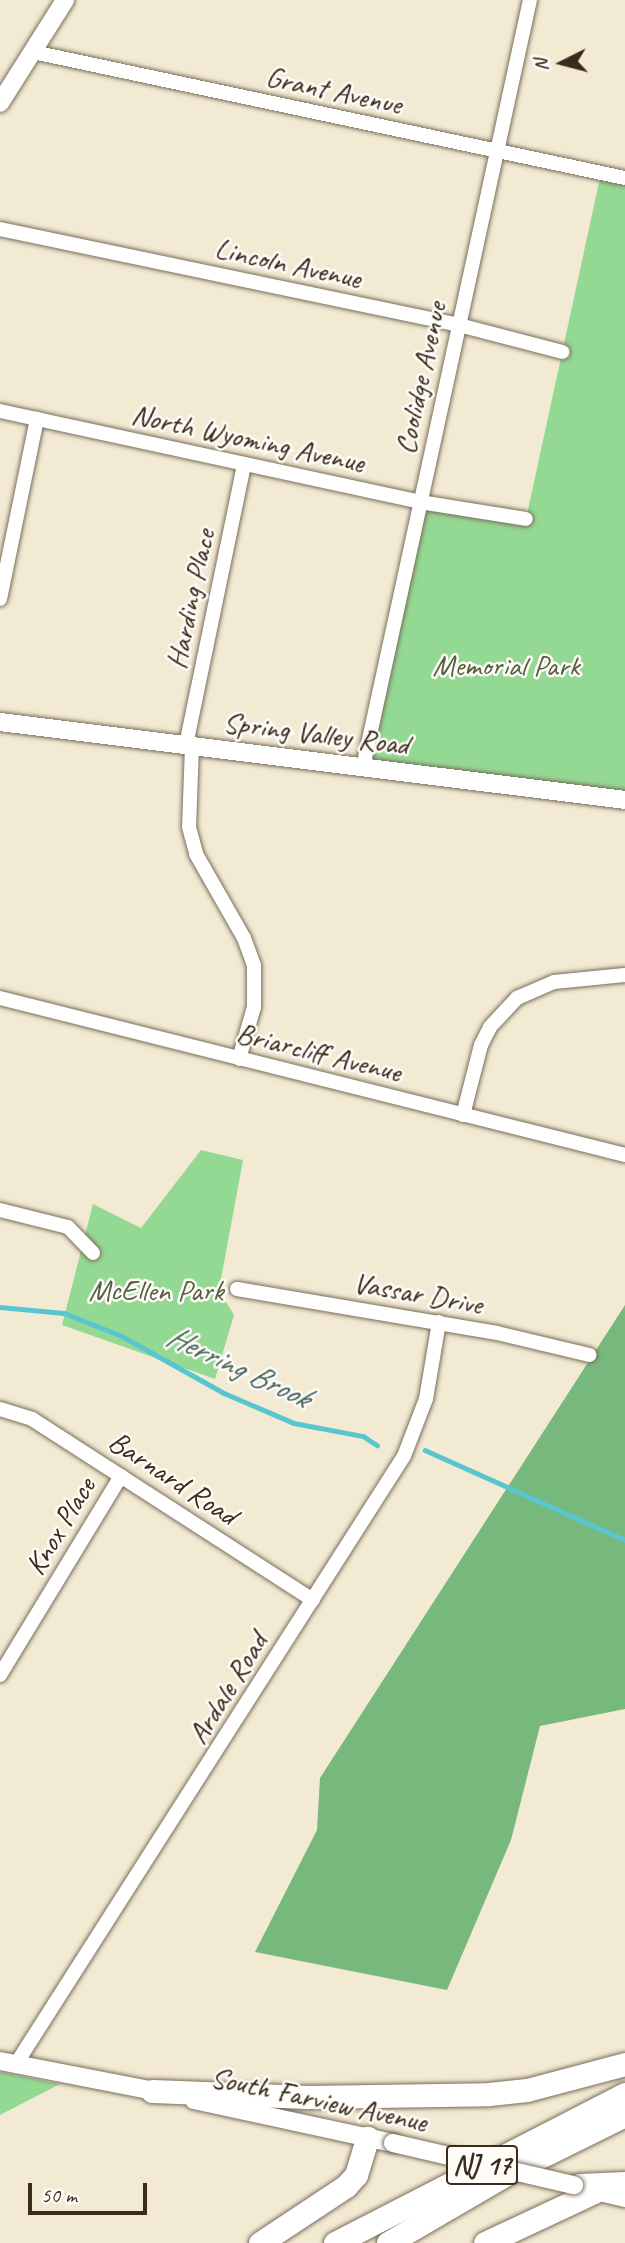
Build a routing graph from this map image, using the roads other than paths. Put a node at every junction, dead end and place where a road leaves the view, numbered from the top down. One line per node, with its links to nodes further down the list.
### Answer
1 (65, 0): 3 (street)
2 (530, 0): 5 (street, Coolidge Avenue)
3 (33, 52): 4 (street); 5 (street, Grant Avenue)
4 (0, 103)
5 (496, 151): 6 (street, Grant Avenue); 8 (street, Coolidge Avenue)
6 (625, 178)
7 (0, 229): 8 (street, Lincoln Avenue)
8 (459, 326): 9 (street, Lincoln Avenue); 13 (street, Coolidge Avenue)
9 (564, 352)
10 (0, 411): 11 (street, North Wyoming Avenue)
11 (37, 419): 12 (street, North Wyoming Avenue); 15 (street)
12 (244, 464): 13 (street, North Wyoming Avenue); 17 (street, Harding Place)
13 (421, 502): 14 (street, North Wyoming Avenue); 18 (street, Coolidge Avenue)
14 (526, 519)
15 (0, 599)
16 (0, 722): 17 (street, Spring Valley Road)
17 (189, 746): 18 (street, Spring Valley Road); 22 (street, Harding Place)
18 (363, 767): 19 (street, Spring Valley Road)
19 (625, 800)
20 (625, 975): 23 (street)
21 (0, 998): 22 (street, Briarcliff Avenue)
22 (239, 1059): 23 (street, Briarcliff Avenue)
23 (463, 1115): 24 (street, Briarcliff Avenue)
24 (625, 1155)
25 (0, 1210): 26 (street)
26 (93, 1253)
27 (237, 1289): 28 (street, Vassar Drive)
28 (439, 1322): 29 (street, Vassar Drive); 32 (street, Ardale Road)
29 (589, 1355)
30 (0, 1409): 31 (street, Barnard Road)
31 (121, 1476): 32 (street, Barnard Road); 33 (street, Knox Place)
32 (313, 1600): 34 (street, Ardale Road)
33 (0, 1675)
34 (8, 2063): 36 (street, South Farview Avenue)
35 (625, 2064): 36 (highway)
36 (152, 2091): 41 (street, South Farview Avenue)
37 (625, 2094): 46 (highway, NJ 17)
38 (625, 2115): 40 (highway, NJ 17)
39 (625, 2121): 40 (highway)
40 (587, 2133): 47 (highway, NJ 17)
41 (367, 2138): 43 (street, South Farview Avenue, bridge); 45 (highway)
42 (625, 2183): 43 (highway)
43 (585, 2188): 44 (street, South Farview Avenue); 48 (highway)
44 (625, 2198)
45 (260, 2243)
46 (335, 2243)
47 (388, 2243)
48 (485, 2243)

